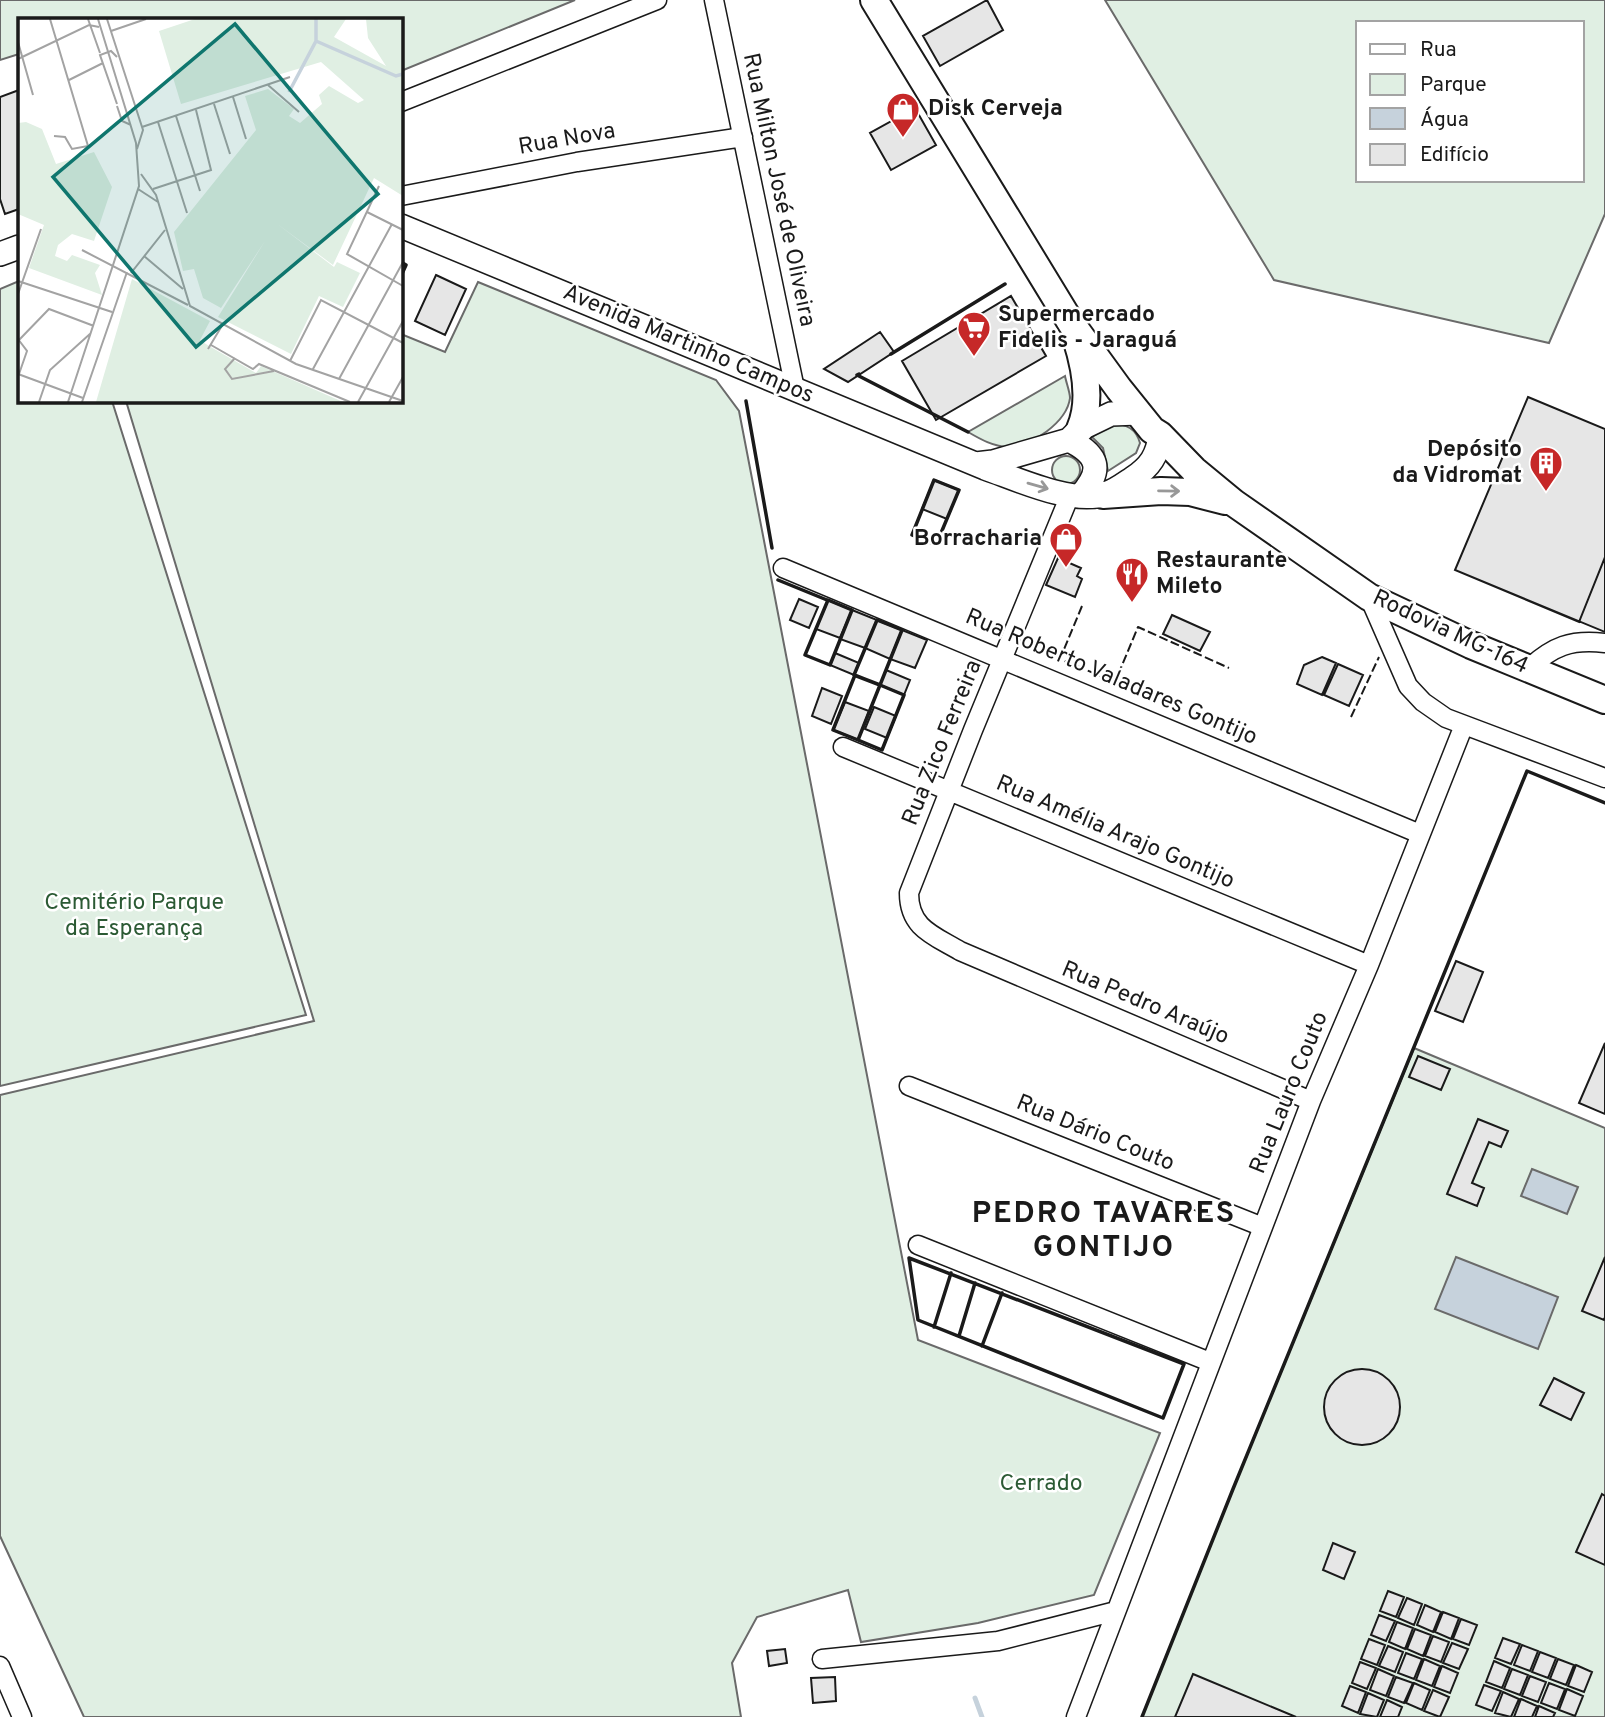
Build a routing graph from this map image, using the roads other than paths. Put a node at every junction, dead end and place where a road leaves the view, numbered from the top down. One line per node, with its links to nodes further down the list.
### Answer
1 (657, 0): 4 (street)
2 (714, 0): 5 (street, Rua Milton José de Oliveira)
3 (874, 0): 8 (main road)
4 (402, 102)
5 (743, 137): 6 (street, Rua Nova); 9 (street, Rua Milton José de Oliveira)
6 (402, 196)
7 (402, 226): 9 (main road, Avenida Martinho Campos)
8 (1071, 323): 10 (main road, Rodovia MG-164); 11 (main road)
9 (794, 389): 13 (main road, Avenida Martinho Campos)
10 (1139, 413): 11 (main road); 12 (main road, Rodovia MG-164)
11 (1074, 435): 13 (main road); 14 (main road)
12 (1160, 435): 14 (main road); 15 (main road, Rodovia MG-164)
13 (976, 464): 14 (main road, Avenida Martinho Campos, one-way to 14)
14 (1085, 495): 15 (main road, one-way to 15); 19 (street, Rua Zico Ferreira)
15 (1234, 503): 17 (main road, Rodovia MG-164)
16 (783, 568): 19 (street, Rua Roberto Valadares Gontijo)
17 (1369, 597): 20 (main road, Rodovia MG-164); 22 (street)
18 (1605, 643): 20 (street)
19 (1003, 660): 25 (street, Rua Zico Ferreira); 26 (street, Rua Roberto Valadares Gontijo)
20 (1528, 669): 21 (main road, Rodovia MG-164)
21 (1605, 700)
22 (1464, 725): 24 (street); 26 (street, Rua Lauro Couto)
23 (843, 747): 25 (street, Rua Amélia Arajo Gontijo)
24 (1605, 778)
25 (949, 790): 27 (street, Rua Zico Ferreira); 28 (street, Rua Amélia Arajo Gontijo)
26 (1420, 834): 28 (street, Rua Lauro Couto)
27 (960, 951): 30 (street, Rua Pedro Araújo)
28 (1369, 965): 30 (street, Rua Lauro Couto)
29 (909, 1086): 31 (street, Rua Dário Couto)
30 (1311, 1101): 31 (street, Rua Lauro Couto)
31 (1263, 1227): 33 (street, Rua Lauro Couto)
32 (918, 1245): 33 (street)
33 (1210, 1363): 34 (street, Rua Lauro Couto)
34 (1116, 1611): 35 (street); 38 (street, Rua Lauro Couto)
35 (822, 1659)
36 (0, 1666): 37 (street)
37 (22, 1717)
38 (1076, 1717)

